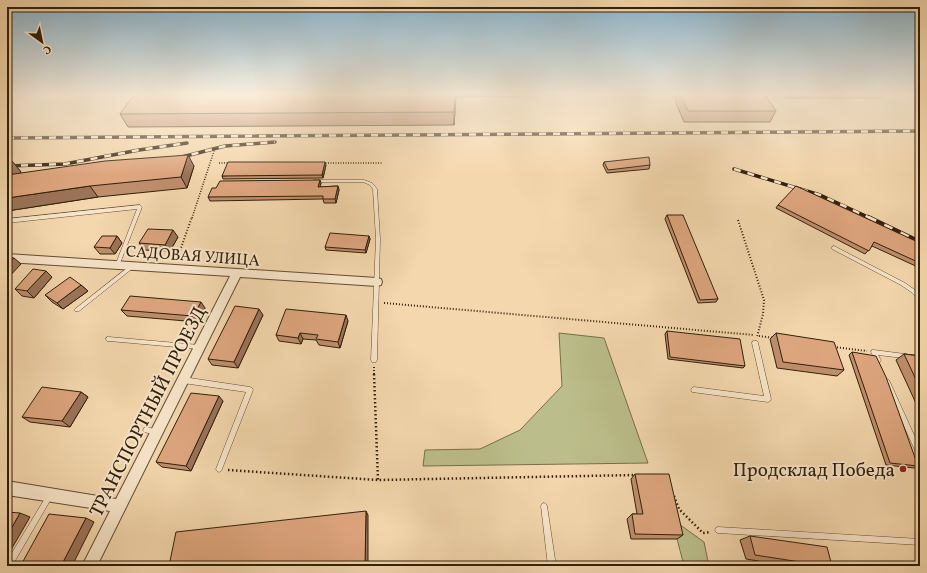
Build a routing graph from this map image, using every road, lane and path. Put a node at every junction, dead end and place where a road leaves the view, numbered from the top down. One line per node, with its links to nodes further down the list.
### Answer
1 (215, 148): 13 (path)
2 (219, 163): 3 (path)
3 (235, 163)
4 (320, 163): 5 (path)
5 (382, 163)
6 (307, 181): 15 (lane)
7 (738, 220): 19 (path)
8 (7, 221): 11 (lane)
9 (834, 248): 16 (lane)
10 (7, 258): 11 (street, САДОВАЯ УЛИЦА)
11 (117, 266): 12 (street, САДОВАЯ УЛИЦА)
12 (131, 267): 13 (street, САДОВАЯ УЛИЦА); 18 (lane)
13 (172, 270): 14 (street, САДОВАЯ УЛИЦА)
14 (237, 273): 15 (street, САДОВАЯ УЛИЦА); 24 (street, ТРАНСПОРТНЫЙ ПРОЕЗД)
15 (376, 282): 17 (lane)
16 (920, 298)
17 (376, 302): 19 (path); 27 (lane)
18 (77, 310)
19 (758, 336): 21 (path); 22 (path)
20 (109, 339): 24 (lane)
21 (781, 339)
22 (755, 343): 31 (lane)
23 (828, 346): 25 (path)
24 (199, 347): 30 (street, ТРАНСПОРТНЫЙ ПРОЕЗД)
25 (874, 352): 26 (lane); 28 (lane)
26 (920, 358)
27 (374, 360): 35 (path)
28 (881, 367)
29 (884, 374): 32 (lane)
30 (182, 380): 33 (lane); 39 (street, ТРАНСПОРТНЫЙ ПРОЕЗД)
31 (694, 390)
32 (920, 455)
33 (219, 469): 35 (path)
34 (637, 475): 35 (path)
35 (378, 480)
36 (7, 488): 38 (street)
37 (671, 490): 41 (path)
38 (49, 496): 39 (street); 43 (lane)
39 (120, 506): 44 (street, ТРАНСПОРТНЫЙ ПРОЕЗД)
40 (544, 506): 45 (lane)
41 (718, 530): 42 (lane)
42 (920, 542)
43 (8, 566)
44 (89, 566)
45 (552, 566)

